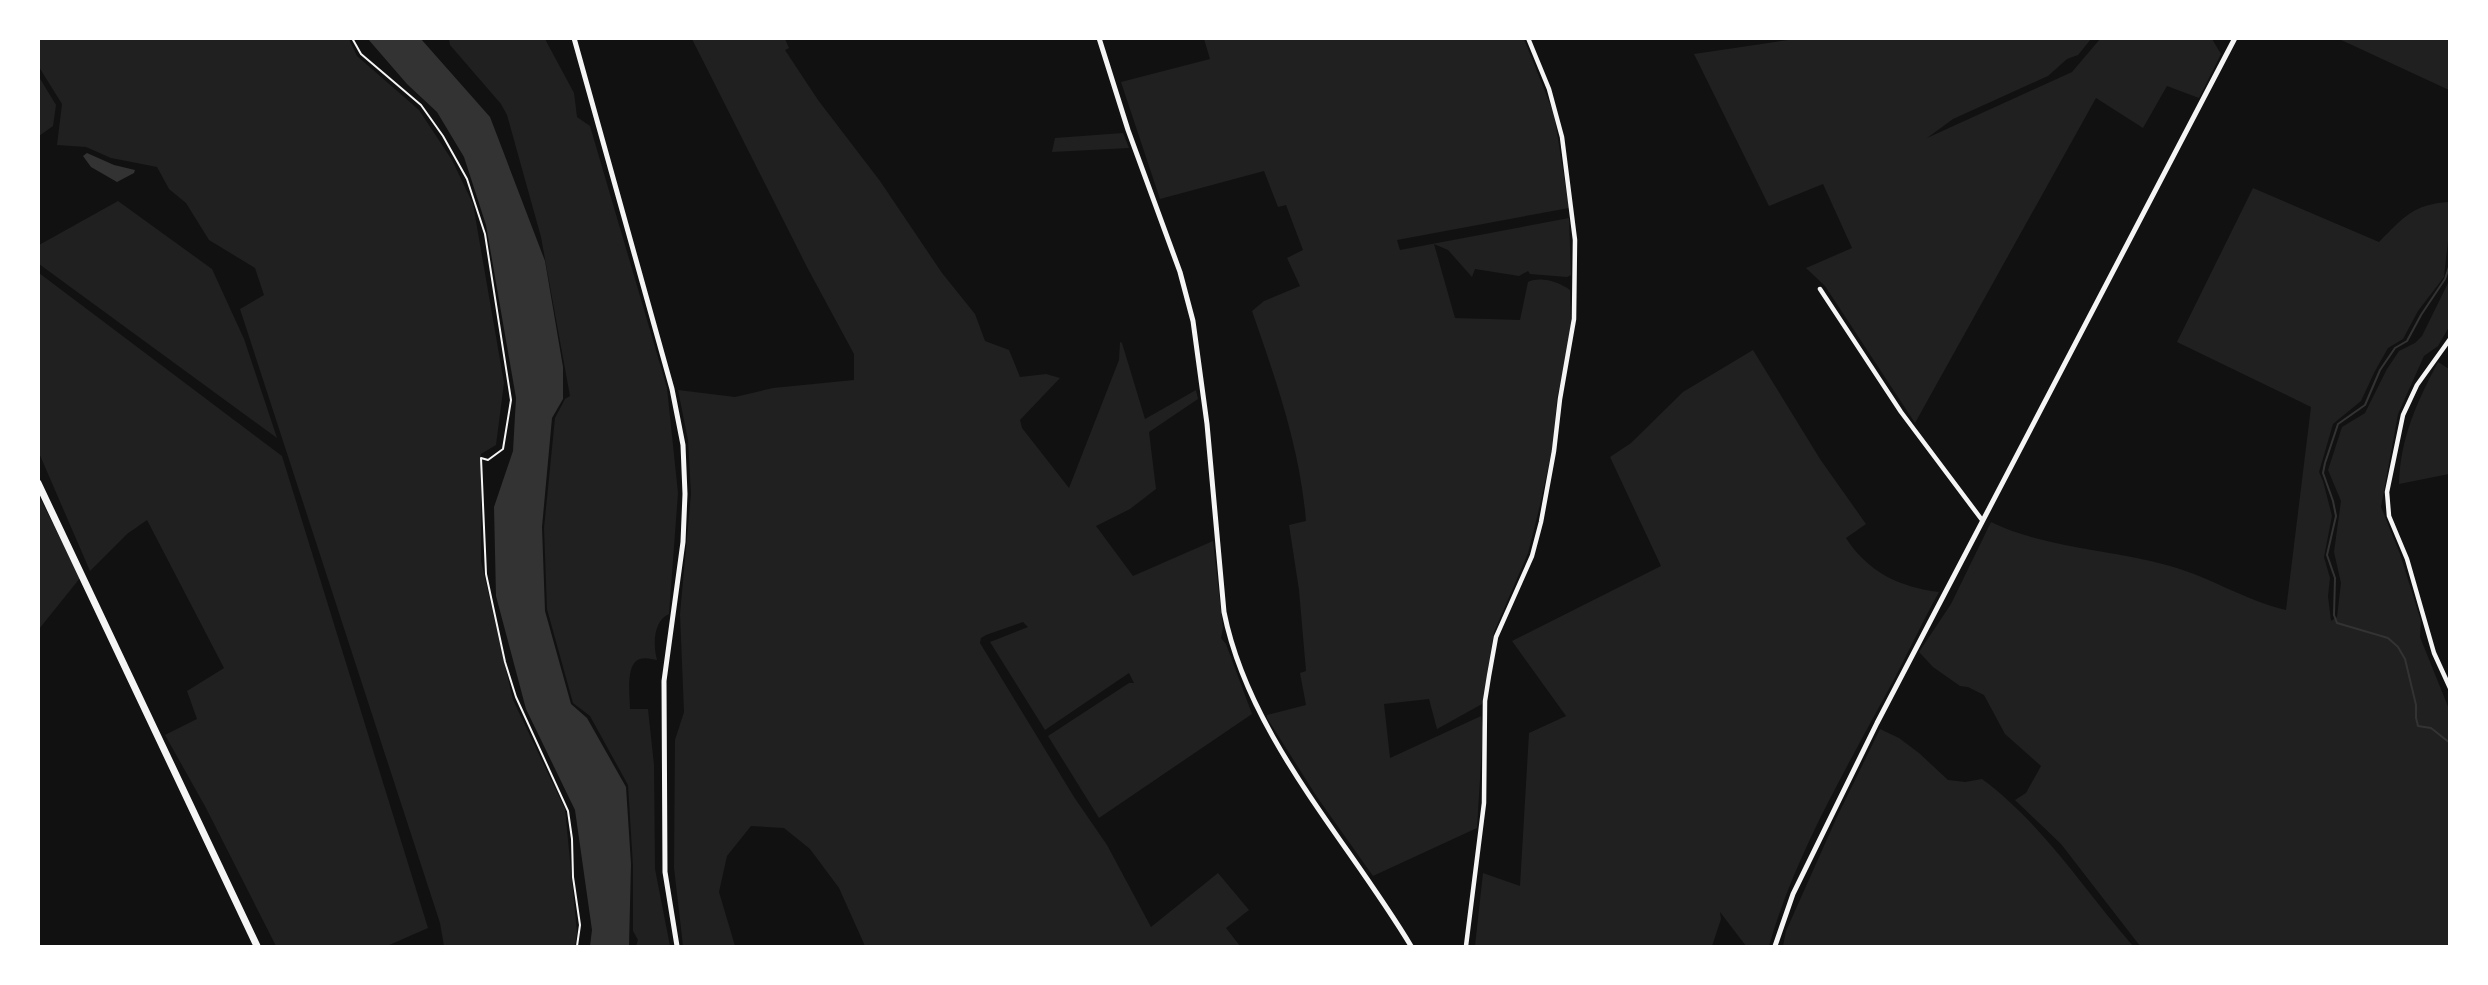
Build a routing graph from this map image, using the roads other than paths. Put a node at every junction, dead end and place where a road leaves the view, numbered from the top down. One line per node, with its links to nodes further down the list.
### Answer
1 (574, 38): 11 (street)
2 (1099, 38): 12 (street)
3 (1528, 38): 13 (street)
4 (2235, 38): 8 (street)
5 (1819, 289): 8 (street)
6 (2449, 339): 9 (street)
7 (38, 483): 10 (highway)
8 (1982, 520): 14 (street)
9 (2449, 688)
10 (257, 947)
11 (677, 947)
12 (1411, 947)
13 (1466, 947)
14 (1775, 947)

